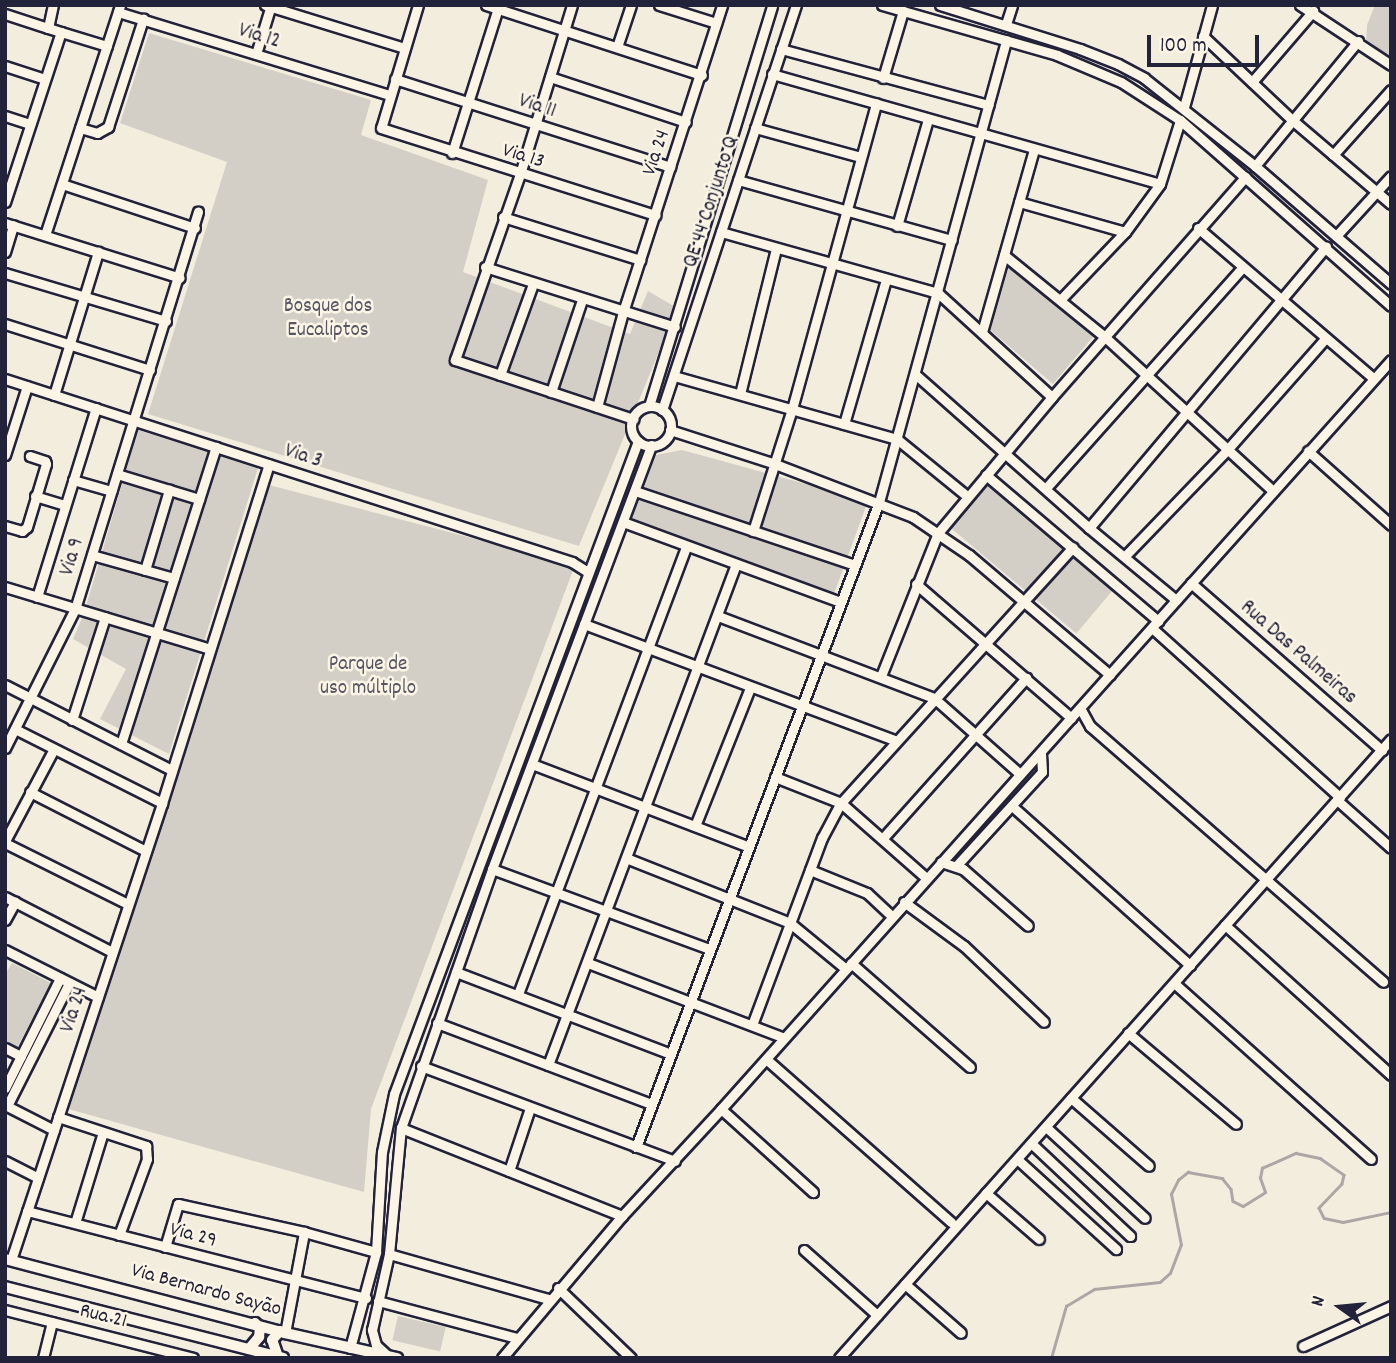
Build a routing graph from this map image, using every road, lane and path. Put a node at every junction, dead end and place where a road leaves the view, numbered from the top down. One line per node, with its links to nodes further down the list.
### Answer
1 (53, 5): 24 (street)
2 (418, 5): 34 (street)
3 (486, 5): 16 (street)
4 (572, 5): 25 (street)
5 (631, 5): 32 (street)
6 (659, 5): 22 (street)
7 (722, 5): 22 (street, Via 24)
8 (772, 5): 117 (street, QE 44 Conjunto Q)
9 (796, 5): 35 (street, QE 44 Conjunto Q)
10 (882, 5): 18 (street)
11 (940, 5): 23 (street)
12 (1012, 5): 23 (street)
13 (1212, 5): 28 (street)
14 (1300, 5): 19 (street)
15 (269, 6): 34 (street); 36 (street)
16 (498, 7): 25 (street); 48 (street)
17 (119, 8): 21 (street, Via 12); 31 (street)
18 (903, 11): 29 (street); 42 (street)
19 (1313, 11): 30 (street); 45 (street)
20 (5, 14): 24 (street)
21 (143, 19): 36 (street, Via 12); 59 (street)
22 (716, 23): 40 (street, Via 24)
23 (1006, 24): 27 (street)
24 (48, 28): 26 (street)
25 (564, 30): 32 (street); 41 (street)
26 (61, 32): 31 (street); 43 (street)
27 (1035, 33): 33 (street); 51 (street)
28 (1203, 36): 45 (street); 51 (street)
29 (1006, 40): 33 (street); 50 (street)
30 (1358, 41): 37 (street); 54 (street)
31 (107, 46): 59 (street)
32 (617, 47): 40 (street)
33 (1032, 47): 55 (street)
34 (405, 48): 44 (street)
35 (781, 49): 39 (street, QE 44 Conjunto Q); 42 (street)
36 (256, 54): 47 (street, Via 12)
37 (1391, 65)
38 (5, 66): 43 (street)
39 (772, 74): 49 (street); 60 (street, QE 44 Conjunto Q)
40 (702, 75): 56 (street, Via 24)
41 (550, 77): 56 (street); 58 (street)
42 (883, 78): 50 (street)
43 (45, 79): 57 (street)
44 (394, 79): 47 (street); 48 (street, Via 11)
45 (1252, 82): 54 (street)
46 (1391, 90): 64 (street)
47 (389, 95): 63 (street, Via 13)
48 (468, 103): 58 (street, Via 11); 63 (street)
49 (876, 103): 53 (street); 65 (street)
50 (989, 105): 61 (street)
51 (1184, 107): 66 (street)
52 (5, 116): 57 (street)
53 (928, 119): 61 (street); 86 (street)
54 (1291, 119): 64 (street); 66 (street)
55 (1180, 120): 71 (street); 74 (street)
56 (687, 122): 67 (street, Via 24)
57 (30, 124): 68 (street)
58 (535, 125): 67 (street, Via 11); 69 (street)
59 (80, 128): 73 (street)
60 (755, 128): 65 (street); 72 (street, QE 44 Conjunto Q)
61 (982, 132): 62 (street); 93 (street)
62 (1034, 149): 74 (street); 77 (street)
63 (452, 153): 69 (street, Via 13)
64 (1333, 155): 75 (street)
65 (860, 157): 79 (street)
66 (1255, 166): 80 (street)
67 (670, 167): 82 (street, Via 24)
68 (10, 172): 76 (street)
69 (520, 174): 82 (street, Via 13); 83 (street)
70 (1391, 176): 75 (street)
71 (1245, 177): 84 (street); 88 (street)
72 (738, 180): 79 (street); 89 (street, QE 44 Conjunto Q)
73 (62, 184): 87 (street); 91 (street)
74 (1160, 184): 90 (street)
75 (1377, 192): 78 (street); 92 (street)
76 (5, 202)
77 (1019, 202): 90 (street); 98 (street)
78 (1391, 204)
79 (845, 209): 86 (street); 100 (street)
80 (1306, 211): 84 (street); 92 (street)
81 (198, 212): 87 (street, Via 9)
82 (656, 215): 99 (street, Via 24)
83 (503, 218): 99 (street); 101 (street)
84 (1296, 221): 94 (street)
85 (9, 224): 91 (street); 96 (street)
86 (897, 226): 93 (street)
87 (195, 228): 104 (street, Via 9)
88 (1199, 228): 102 (street); 119 (street)
89 (721, 232): 95 (street); 127 (street, QE 44 Conjunto Q)
90 (1125, 232): 110 (street)
91 (45, 236): 97 (street)
92 (1336, 236): 107 (street)
93 (952, 240): 108 (street)
94 (1326, 247): 112 (street); 113 (street)
95 (776, 248): 100 (street); 132 (street)
96 (5, 252)
97 (98, 252): 104 (street); 109 (street)
98 (1004, 255): 110 (street); 118 (street)
99 (640, 260): 114 (street, Via 24)
100 (832, 265): 105 (street); 138 (street)
101 (485, 267): 106 (street); 125 (street)
102 (1242, 267): 112 (street); 126 (street)
103 (5, 273): 109 (street)
104 (180, 278): 115 (street, Via 9)
105 (886, 279): 108 (street); 143 (street)
106 (533, 284): 111 (street); 125 (street)
107 (1391, 284)
108 (937, 293): 118 (street); 124 (street)
109 (84, 296): 115 (street); 121 (street)
110 (1061, 299): 119 (street)
111 (582, 300): 114 (street); 131 (street)
112 (1282, 301): 120 (street); 140 (street)
113 (1391, 306)
114 (623, 312): 117 (street); 136 (street, Via 24)
115 (166, 321): 123 (street, Via 9)
116 (5, 324): 121 (street)
117 (675, 327): 135 (street, QE 44 Conjunto Q)
118 (982, 332): 134 (street)
119 (1105, 337): 126 (street); 134 (street)
120 (1325, 339): 128 (street); 149 (street)
121 (69, 344): 123 (street); 133 (street)
122 (1391, 360): 128 (street)
123 (150, 370): 142 (street, Via 9)
124 (915, 374): 145 (street); 151 (street)
125 (500, 375): 131 (street)
126 (1143, 375): 140 (street); 159 (street)
127 (674, 376): 132 (street); 139 (street, QE 44 Conjunto Q)
128 (1373, 378): 150 (street)
129 (5, 379): 130 (street, Via 3)
130 (27, 386): 133 (street, Via 3); 152 (street)
131 (551, 392): 136 (street)
132 (740, 394): 138 (street)
133 (54, 395): 137 (street, Via 3)
134 (1052, 397): 151 (street)
135 (649, 406): 139 (street); 141 (street)
136 (597, 407): 141 (street)
137 (96, 408): 142 (street, Via 3); 158 (street)
138 (792, 409): 143 (street); 155 (street)
139 (662, 410): 144 (street)
140 (1187, 412): 149 (street); 172 (street)
141 (633, 419): 146 (street)
142 (134, 420): 148 (street, Via 3); 156 (street, Via 9)
143 (844, 424): 145 (street)
144 (670, 430): 147 (street); 155 (street)
145 (897, 439): 165 (street); 167 (street)
146 (638, 441): 147 (street); 182 (street)
147 (651, 445): 162 (street)
148 (216, 447): 154 (street, Via 3); 166 (street)
149 (1227, 450): 163 (street); 178 (street)
150 (1308, 451): 163 (street); 170 (street)
151 (1005, 454): 157 (street); 159 (street)
152 (5, 455)
153 (30, 456): 164 (street)
154 (269, 464): 182 (street, Via 3); 199 (street, Via 24)
155 (775, 464): 167 (street); 173 (street)
156 (117, 474): 160 (street); 161 (street, Via 9)
157 (986, 475): 165 (street); 176 (street)
158 (73, 480): 161 (street); 168 (street)
159 (1046, 488): 172 (street)
160 (169, 490): 166 (street); 181 (street)
161 (111, 491): 177 (street, Via 9)
162 (635, 491): 169 (street); 173 (street)
163 (1273, 491): 184 (street)
164 (35, 496): 168 (street); 171 (street)
165 (967, 496): 174 (street)
166 (199, 499): 183 (street)
167 (879, 502): 174 (street); 180 (street)
168 (65, 505): 187 (street)
169 (623, 522): 175 (street); 194 (street)
170 (1391, 525)
171 (5, 526)
172 (1089, 528): 178 (street)
173 (753, 531): 180 (street)
174 (938, 533): 185 (street); 189 (street)
175 (686, 546): 179 (street); 198 (street)
176 (1073, 547): 189 (street); 195 (street)
177 (92, 555): 181 (street); 191 (street, Via 9)
178 (1125, 556): 188 (street)
179 (736, 564): 190 (street); 192 (street)
180 (855, 565): 190 (street)
181 (145, 570): 183 (street)
182 (588, 572): 206 (street)
183 (174, 578): 196 (street)
184 (1191, 583): 188 (street); 223 (street, Rua Das Palmeiras)
185 (916, 584): 197 (street); 203 (street)
186 (5, 587): 187 (street)
187 (37, 597): 191 (street)
188 (1176, 600): 195 (street)
189 (1025, 601): 197 (street); 202 (street)
190 (840, 602): 200 (street)
191 (75, 609): 193 (street); 209 (street, Via 9)
192 (718, 616): 200 (street); 201 (street)
193 (105, 617): 196 (street); 213 (street)
194 (584, 625): 198 (street); 208 (street)
195 (1155, 625): 202 (street); 231 (street)
196 (157, 633): 199 (street); 220 (street)
197 (985, 641): 204 (street); 210 (street)
198 (647, 648): 201 (street); 229 (street)
199 (210, 649): 226 (street, Via 24)
200 (820, 654): 203 (street); 211 (street)
201 (698, 669): 207 (street); 234 (street)
202 (1110, 675): 212 (street)
203 (881, 676): 210 (street)
204 (1026, 678): 214 (street); 217 (street)
205 (5, 685): 209 (street)
206 (547, 686): 208 (street); 309 (street)
207 (750, 688): 211 (street); 236 (street)
208 (559, 690): 225 (street)
209 (32, 698): 213 (street); 216 (street, Via 9)
210 (934, 698): 217 (street); 219 (street)
211 (801, 706): 219 (street); 228 (street)
212 (1080, 708): 214 (street); 215 (street)
213 (72, 720): 220 (street)
214 (1069, 720): 215 (street); 224 (street)
215 (1090, 726): 248 (street)
216 (15, 729): 221 (street, Via 9); 222 (street)
217 (976, 734): 227 (street); 237 (street)
218 (1391, 739): 223 (street)
219 (895, 740): 233 (street)
220 (121, 744): 226 (street)
221 (5, 748)
222 (54, 749): 230 (street); 232 (street)
223 (1382, 750): 231 (street)
224 (1041, 751): 227 (street); 235 (street)
225 (532, 764): 229 (street); 245 (street)
226 (172, 771): 232 (street, Via 24)
227 (1020, 774): 243 (street)
228 (775, 777): 233 (street); 239 (street)
229 (594, 789): 234 (street); 249 (street)
230 (30, 792): 238 (street); 241 (street)
231 (1339, 798): 240 (street); 248 (street)
232 (162, 803): 241 (street, Via 24)
233 (841, 803): 237 (street); 246 (street)
234 (646, 806): 236 (street); 242 (street)
235 (1012, 806): 244 (street); 265 (street)
236 (695, 826): 239 (street)
237 (883, 838): 247 (street)
238 (5, 842): 254 (street)
239 (748, 847): 251 (street)
240 (1391, 848)
241 (146, 851): 254 (street, Via 24)
242 (626, 859): 251 (street); 255 (street)
243 (941, 862): 244 (street); 247 (street)
244 (957, 865): 260 (street)
245 (492, 869): 249 (street); 267 (street)
246 (810, 870): 256 (street); 258 (street)
247 (926, 878): 253 (street)
248 (1266, 880): 259 (street); 269 (street)
249 (557, 891): 255 (street); 271 (street)
250 (5, 897): 252 (street)
251 (729, 898): 258 (street); 261 (street)
252 (15, 902): 257 (street); 263 (street)
253 (904, 902): 256 (street); 275 (street)
254 (128, 904): 263 (street, Via 24)
255 (607, 911): 261 (street); 264 (street)
256 (892, 916): 266 (street)
257 (5, 920)
258 (790, 923): 266 (street); 277 (street)
259 (1225, 925): 265 (street); 287 (street)
260 (1028, 926)
261 (710, 948): 273 (street)
262 (6, 952): 268 (street)
263 (113, 952): 272 (street, Via 24)
264 (588, 963): 273 (street); 274 (street)
265 (1189, 965): 270 (street)
266 (848, 966): 279 (street); 286 (street)
267 (456, 972): 271 (street); 276 (street)
268 (64, 980): 272 (street); 282 (street); 291 (street)
269 (1382, 982)
270 (1174, 984): 278 (street); 303 (street)
271 (517, 995): 274 (street)
272 (98, 997): 294 (street, Via 24)
273 (691, 1002): 277 (street); 281 (street)
274 (568, 1013): 281 (street); 284 (street)
275 (1044, 1022)
276 (437, 1023): 284 (street); 285 (street)
277 (752, 1025): 279 (street)
278 (1128, 1033): 289 (street); 295 (street)
279 (785, 1038): 283 (street)
280 (5, 1048): 282 (street)
281 (671, 1054): 290 (street)
282 (21, 1056): 288 (street)
283 (766, 1059): 293 (street); 318 (street)
284 (548, 1065): 290 (street)
285 (421, 1066): 292 (street); 297 (street)
286 (970, 1067)
287 (1391, 1075)
288 (5, 1088)
289 (1071, 1098): 296 (street); 306 (street)
290 (651, 1104): 301 (street)
291 (6, 1106): 298 (street)
292 (530, 1108): 301 (street); 307 (street)
293 (721, 1109): 305 (street); 311 (street)
294 (58, 1117): 298 (street, Via 24); 299 (street)
295 (1236, 1124)
296 (1046, 1127): 300 (street); 317 (street)
297 (401, 1128): 307 (street); 310 (street)
298 (54, 1130): 308 (street, Via 24)
299 (103, 1132): 319 (street); 321 (street)
300 (1031, 1143): 302 (street); 322 (street)
301 (636, 1147): 305 (street)
302 (1017, 1159): 312 (street); 325 (street)
303 (1371, 1159)
304 (5, 1161): 308 (street)
305 (674, 1161): 316 (street)
306 (1149, 1166)
307 (509, 1171): 316 (street)
308 (38, 1178): 315 (street, Via 24)
309 (381, 1184): 310 (street); 313 (street)
310 (394, 1184): 314 (street)
311 (813, 1192)
312 (986, 1193): 323 (street); 331 (street)
313 (380, 1196): 314 (street); 327 (street)
314 (394, 1196): 328 (street)
315 (27, 1211): 319 (street, Via 29); 329 (street, Via 24)
316 (622, 1216): 333 (street)
317 (1145, 1217)
318 (951, 1222)
319 (75, 1223): 321 (street, Via 29)
320 (304, 1232): 324 (street); 327 (street); 330 (street)
321 (119, 1235): 324 (street, Via 29)
322 (1130, 1236)
323 (1039, 1239)
324 (165, 1247): 330 (street, Via 29)
325 (1116, 1249)
326 (804, 1250): 339 (street)
327 (376, 1252): 334 (street)
328 (389, 1254): 335 (street); 336 (street)
329 (8, 1259): 340 (main road, Via Bernardo Sayão)
330 (296, 1279): 334 (street, Via 29); 342 (street)
331 (905, 1284): 339 (street); 343 (street)
332 (5, 1287): 347 (main road)
333 (558, 1288): 335 (street); 355 (street)
334 (366, 1298): 346 (street)
335 (548, 1299): 344 (street)
336 (377, 1301): 344 (street); 351 (street)
337 (1391, 1306): 345 (street)
338 (5, 1310): 341 (street, Rua 21)
339 (877, 1315): 348 (street)
340 (250, 1321): 342 (main road, Via Bernardo Sayão); 347 (main road)
341 (51, 1322): 349 (street, Rua 21); 352 (street)
342 (283, 1332): 346 (main road, Via Bernardo Sayão); 350 (main road)
343 (961, 1333)
344 (517, 1338): 354 (street)
345 (1303, 1346)
346 (350, 1348): 351 (main road, Via Bernardo Sayão)
347 (249, 1349): 350 (main road)
348 (842, 1354): 356 (street)
349 (170, 1355): 353 (street, Rua 21)
350 (280, 1357)
351 (392, 1357)
352 (43, 1358)
353 (193, 1358)
354 (502, 1358)
355 (631, 1358)
356 (853, 1358)

